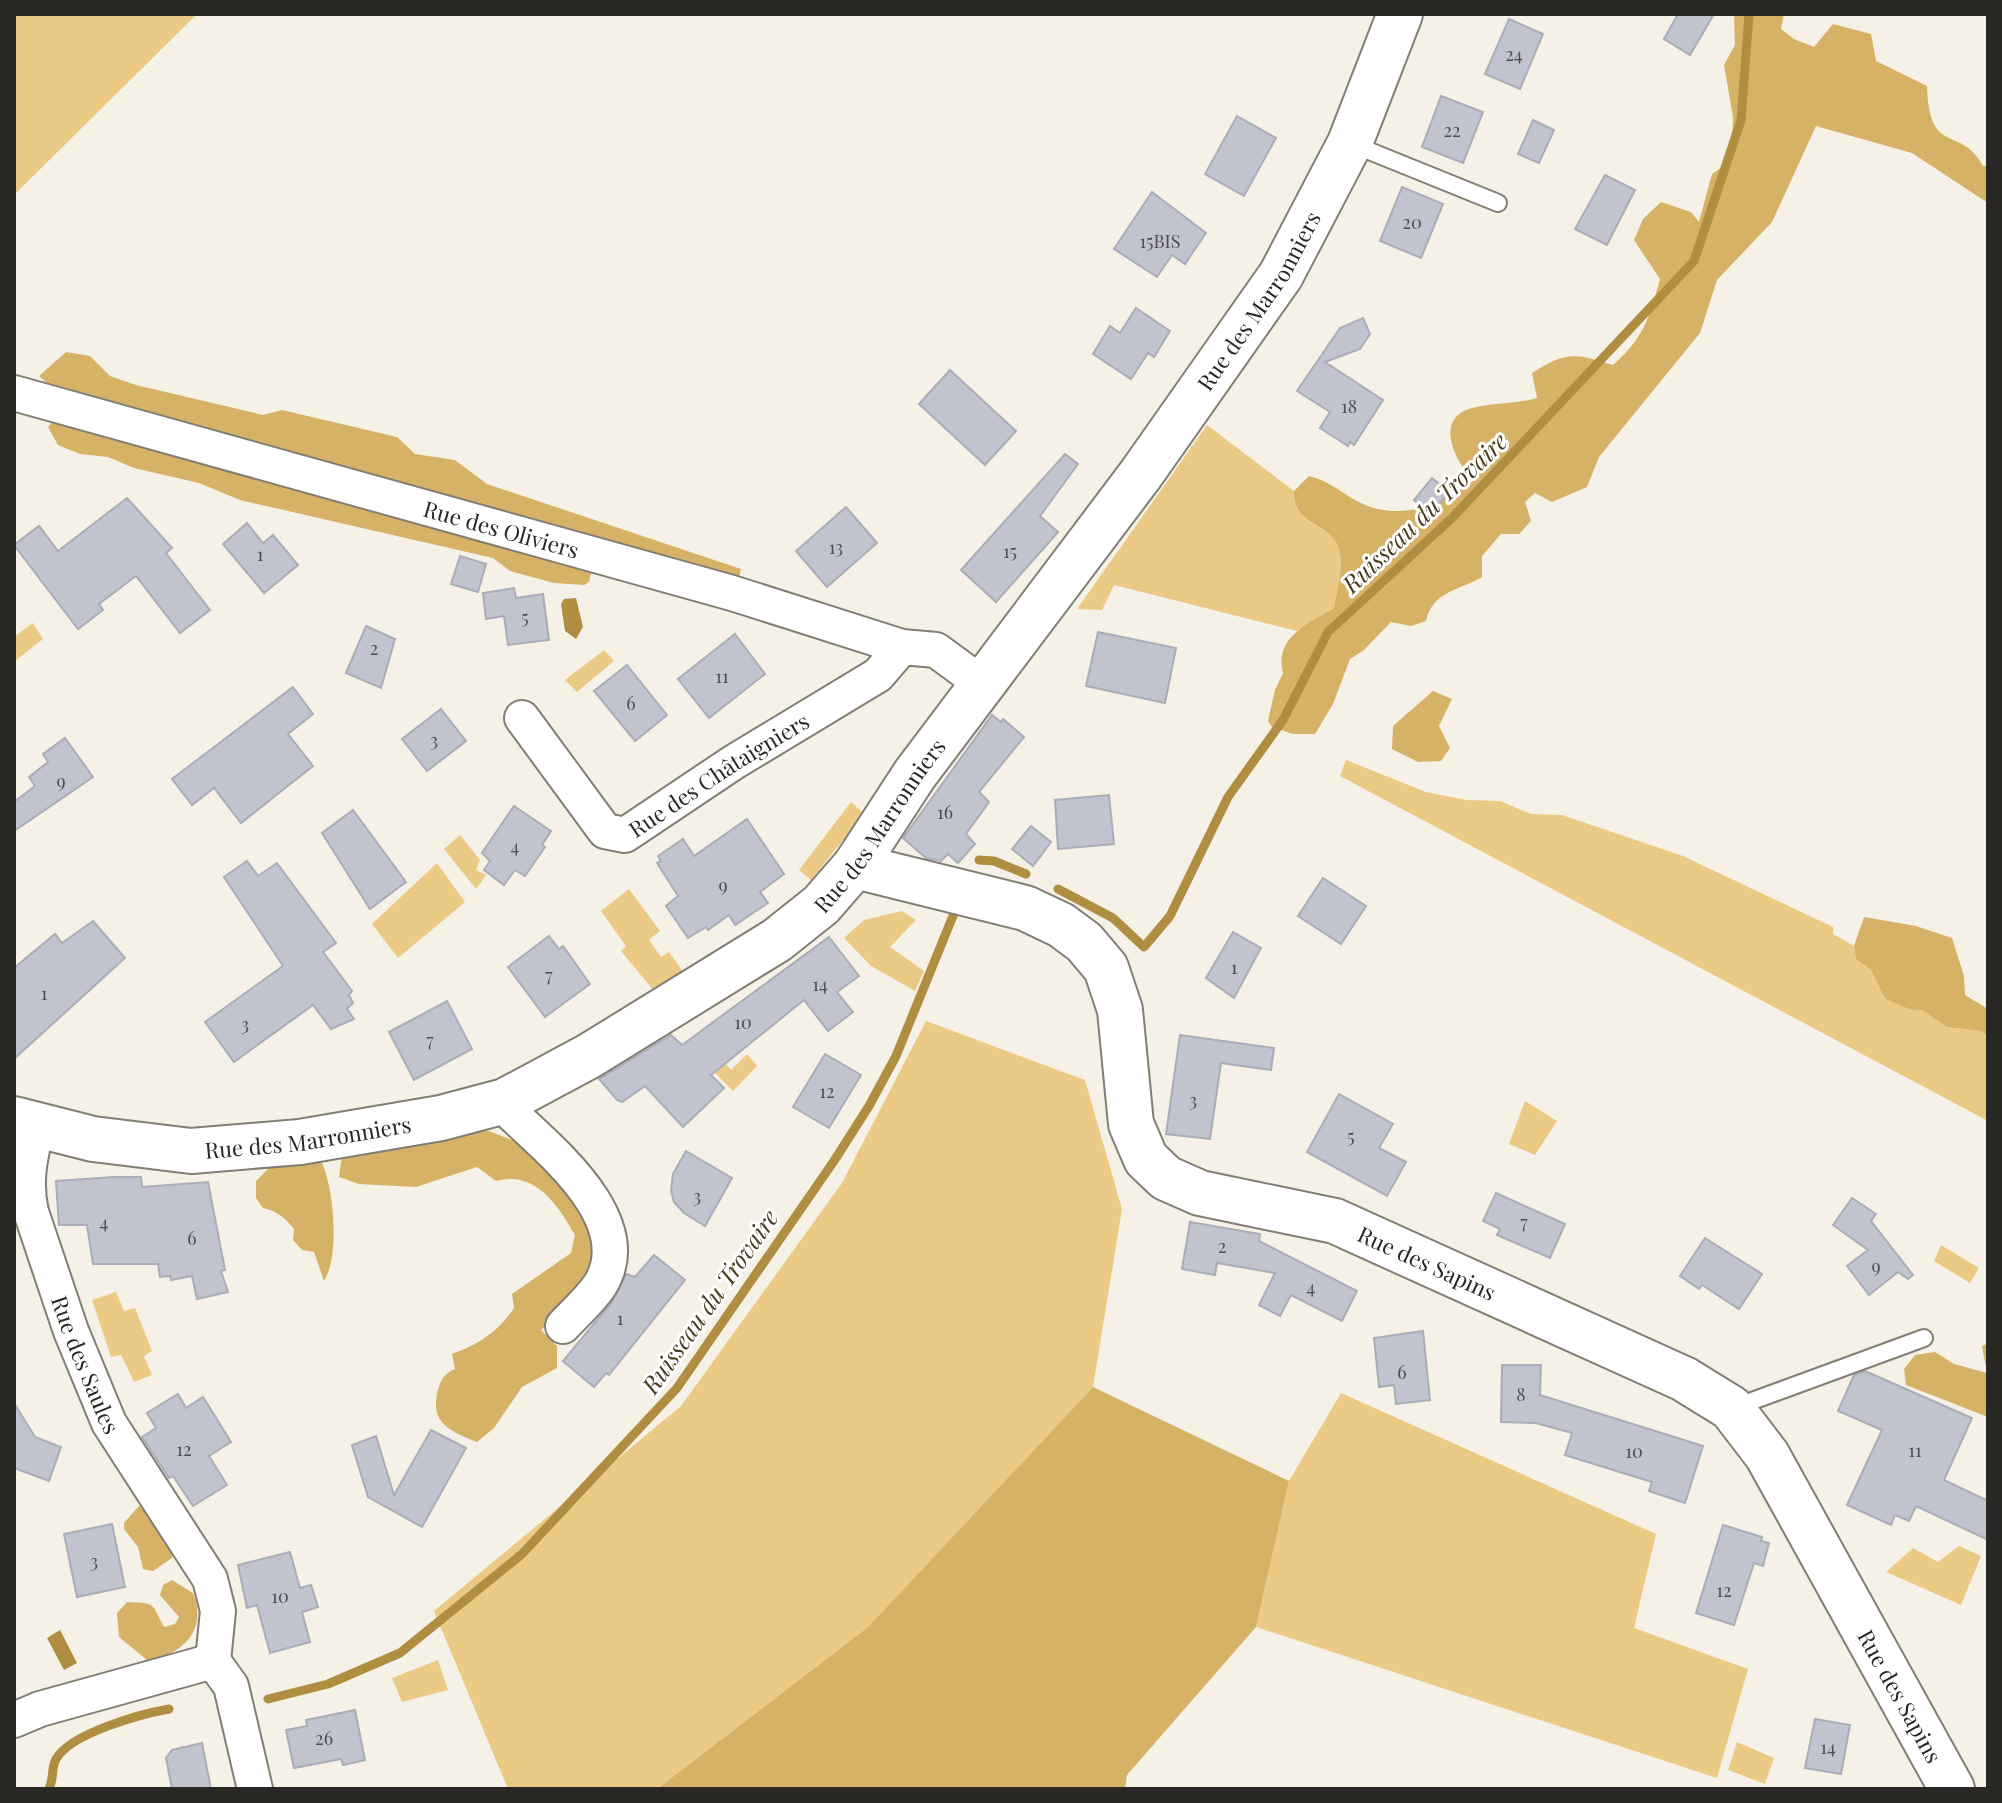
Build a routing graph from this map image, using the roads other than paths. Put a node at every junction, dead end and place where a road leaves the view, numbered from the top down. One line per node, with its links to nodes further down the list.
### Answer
1 (1400, 14): 2 (street, Rue des Marronniers)
2 (1350, 143): 3 (lane); 6 (street, Rue des Marronniers)
3 (1498, 203)
4 (14, 393): 5 (street, Rue des Oliviers)
5 (925, 642): 6 (street, Rue des Oliviers); 7 (street, Rue des Châtaigniers)
6 (981, 683): 8 (street, Rue des Marronniers)
7 (522, 718)
8 (855, 866): 9 (street, Rue des Marronniers); 13 (street, Rue des Sapins)
9 (505, 1101): 10 (street, Rue des Marronniers); 11 (street)
10 (26, 1123): 14 (street, Rue des Saules)
11 (563, 1326)
12 (1924, 1338): 13 (lane)
13 (1731, 1408): 17 (street, Rue des Sapins)
14 (213, 1661): 15 (street); 16 (street)
15 (14, 1720)
16 (255, 1789)
17 (1952, 1789)

